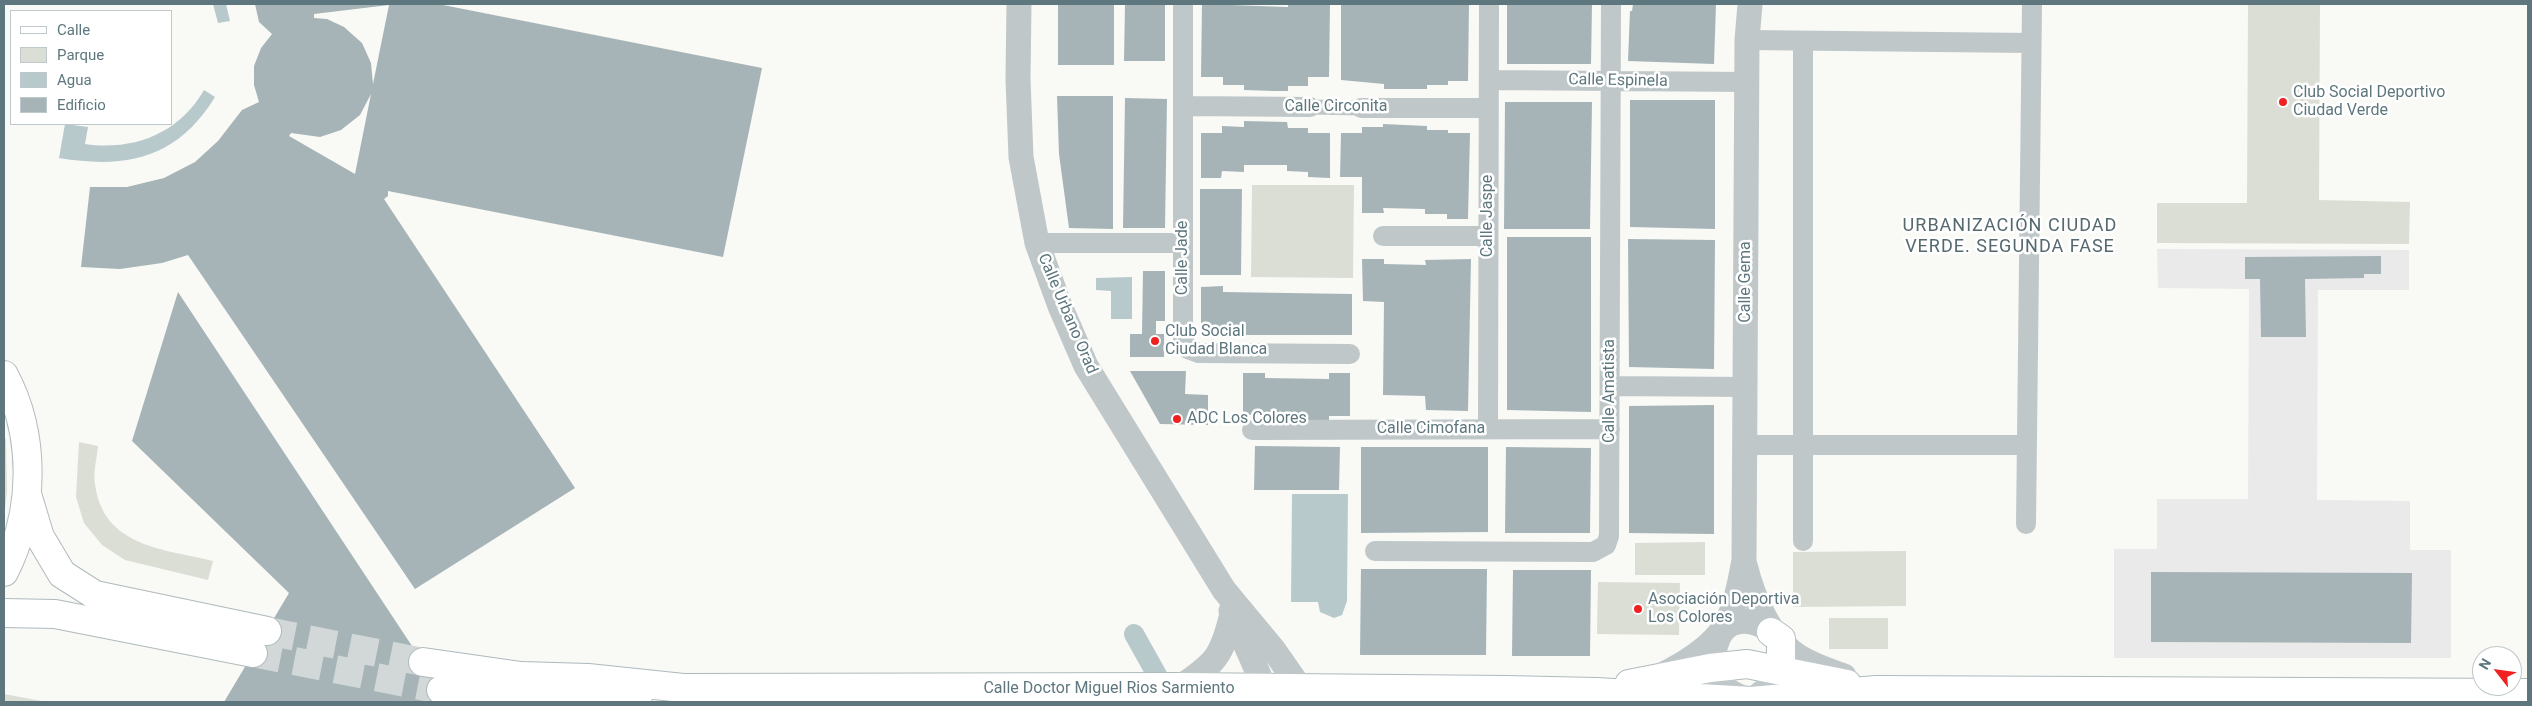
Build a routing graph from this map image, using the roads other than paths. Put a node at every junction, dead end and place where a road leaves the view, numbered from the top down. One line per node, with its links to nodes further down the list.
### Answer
1 (1019, 4): 19 (street, Calle Urbano Orad)
2 (1183, 4): 13 (street, Calle Jade)
3 (1488, 4): 10 (street, Calle Jaspe)
4 (1612, 4): 11 (street, Calle Amatista)
5 (1750, 4): 7 (street, Calle Gema)
6 (2032, 4): 9 (street)
7 (1747, 40): 8 (street); 12 (street, Calle Gema)
8 (1803, 41): 9 (street); 29 (street)
9 (2031, 43): 30 (street)
10 (1488, 80): 11 (street, Calle Espinela); 16 (street, Calle Jaspe)
11 (1610, 82): 12 (street, Calle Espinela); 23 (street, Calle Amatista)
12 (1747, 82): 24 (street, Calle Gema)
13 (1183, 106): 14 (street, Calle Circonita); 20 (street, Calle Jade)
14 (1310, 107): 15 (street, Calle Circonita)
15 (1361, 108): 16 (street, Calle Circonita)
16 (1489, 108): 18 (street, Calle Jaspe)
17 (1383, 236): 18 (street)
18 (1488, 236): 25 (street, Calle Jaspe)
19 (1038, 243): 20 (street); 37 (street, Calle Urbano Orad)
20 (1183, 243): 21 (street, Calle Jade)
21 (1350, 354)
22 (4, 375): 31 (main road)
23 (1611, 386): 24 (street); 26 (street, Calle Amatista)
24 (1745, 387): 28 (street, Calle Gema)
25 (1488, 429): 26 (street, Calle Cimofana); 27 (street, Calle Cimofana)
26 (1610, 429): 34 (street, Calle Amatista)
27 (1252, 430)
28 (1746, 445): 29 (street); 35 (street, Calle Gema)
29 (1803, 445): 30 (street); 33 (street)
30 (2027, 445): 32 (street)
31 (27, 494): 36 (main road); 38 (main road)
32 (2026, 524)
33 (1803, 541)
34 (1375, 551)
35 (1744, 560): 40 (street, Calle Gema); 41 (street, Calle Gema)
36 (4, 572)
37 (1224, 590): 39 (street, Calle Urbano Orad); 42 (street, Calle Urbano Orad)
38 (4, 613)
39 (1232, 614): 47 (street); 49 (street, Calle Urbano Orad)
40 (1720, 633): 41 (street); 44 (street); 46 (street, Calle Gema)
41 (1776, 636): 45 (main road); 52 (street, Calle Gema)
42 (1273, 649): 49 (street); 50 (street, Calle Urbano Orad)
43 (423, 662): 48 (main road, Calle Doctor Miguel Rios Sarmiento)
44 (1710, 668): 45 (main road, Calle Doctor Miguel Rios Sarmiento); 46 (main road, Calle Doctor Miguel Rios Sarmiento); 55 (street, Calle Doctor Miguel Rios Sarmiento)
45 (1781, 670): 52 (main road, Calle Doctor Miguel Rios Sarmiento); 55 (street)
46 (1656, 679): 53 (main road, Calle Doctor Miguel Rios Sarmiento)
47 (1180, 687): 48 (main road, Calle Doctor Miguel Rios Sarmiento); 49 (main road, Calle Doctor Miguel Rios Sarmiento)
48 (683, 688): 56 (main road, Calle Doctor Miguel Rios Sarmiento)
49 (1265, 689): 50 (main road, Calle Doctor Miguel Rios Sarmiento)
50 (1301, 689): 53 (main road, Calle Doctor Miguel Rios Sarmiento)
51 (441, 690): 56 (main road, Calle Doctor Miguel Rios Sarmiento)
52 (1876, 690): 54 (main road, Calle Doctor Miguel Rios Sarmiento); 55 (main road, Calle Doctor Miguel Rios Sarmiento)
53 (1596, 692): 55 (main road, Calle Doctor Miguel Rios Sarmiento)
54 (2528, 693)
55 (1751, 701)
56 (575, 702)

